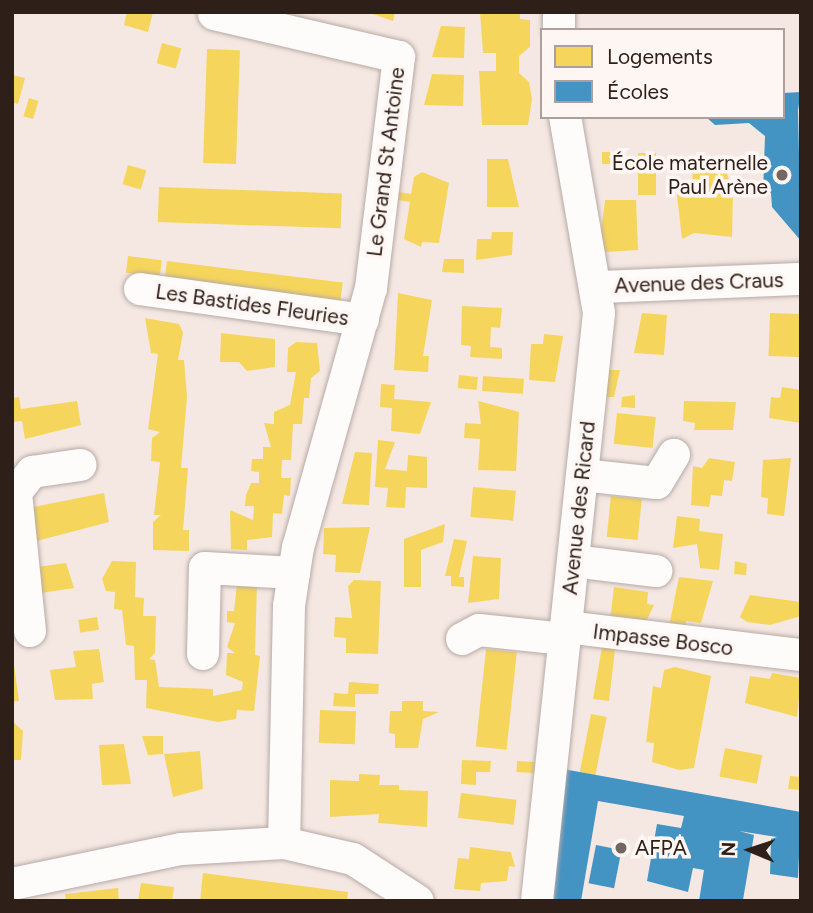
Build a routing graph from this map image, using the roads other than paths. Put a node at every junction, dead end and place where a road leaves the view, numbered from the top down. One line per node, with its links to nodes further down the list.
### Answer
1 (214, 14): 6 (street, Le Grand St Antoine)
2 (565, 119): 4 (street, Avenue des Ricard)
3 (801, 279): 4 (street, Avenue des Craus)
4 (598, 287): 9 (street, Avenue des Ricard)
5 (140, 289): 6 (street, Les Bastides Fleuries)
6 (363, 320): 13 (street)
7 (674, 455): 9 (street)
8 (80, 466): 10 (street)
9 (582, 475): 11 (street, Avenue des Ricard)
10 (15, 518): 14 (street)
11 (573, 561): 12 (street); 15 (street, Avenue des Ricard)
12 (656, 571)
13 (294, 573): 17 (street); 19 (street)
14 (30, 631)
15 (565, 633): 16 (street, Impasse Bosco); 18 (street, Impasse Bosco); 22 (street, Avenue des Ricard)
16 (462, 639)
17 (203, 654)
18 (801, 655)
19 (284, 843): 20 (street); 21 (street)
20 (12, 884)
21 (418, 901)
22 (537, 901)

